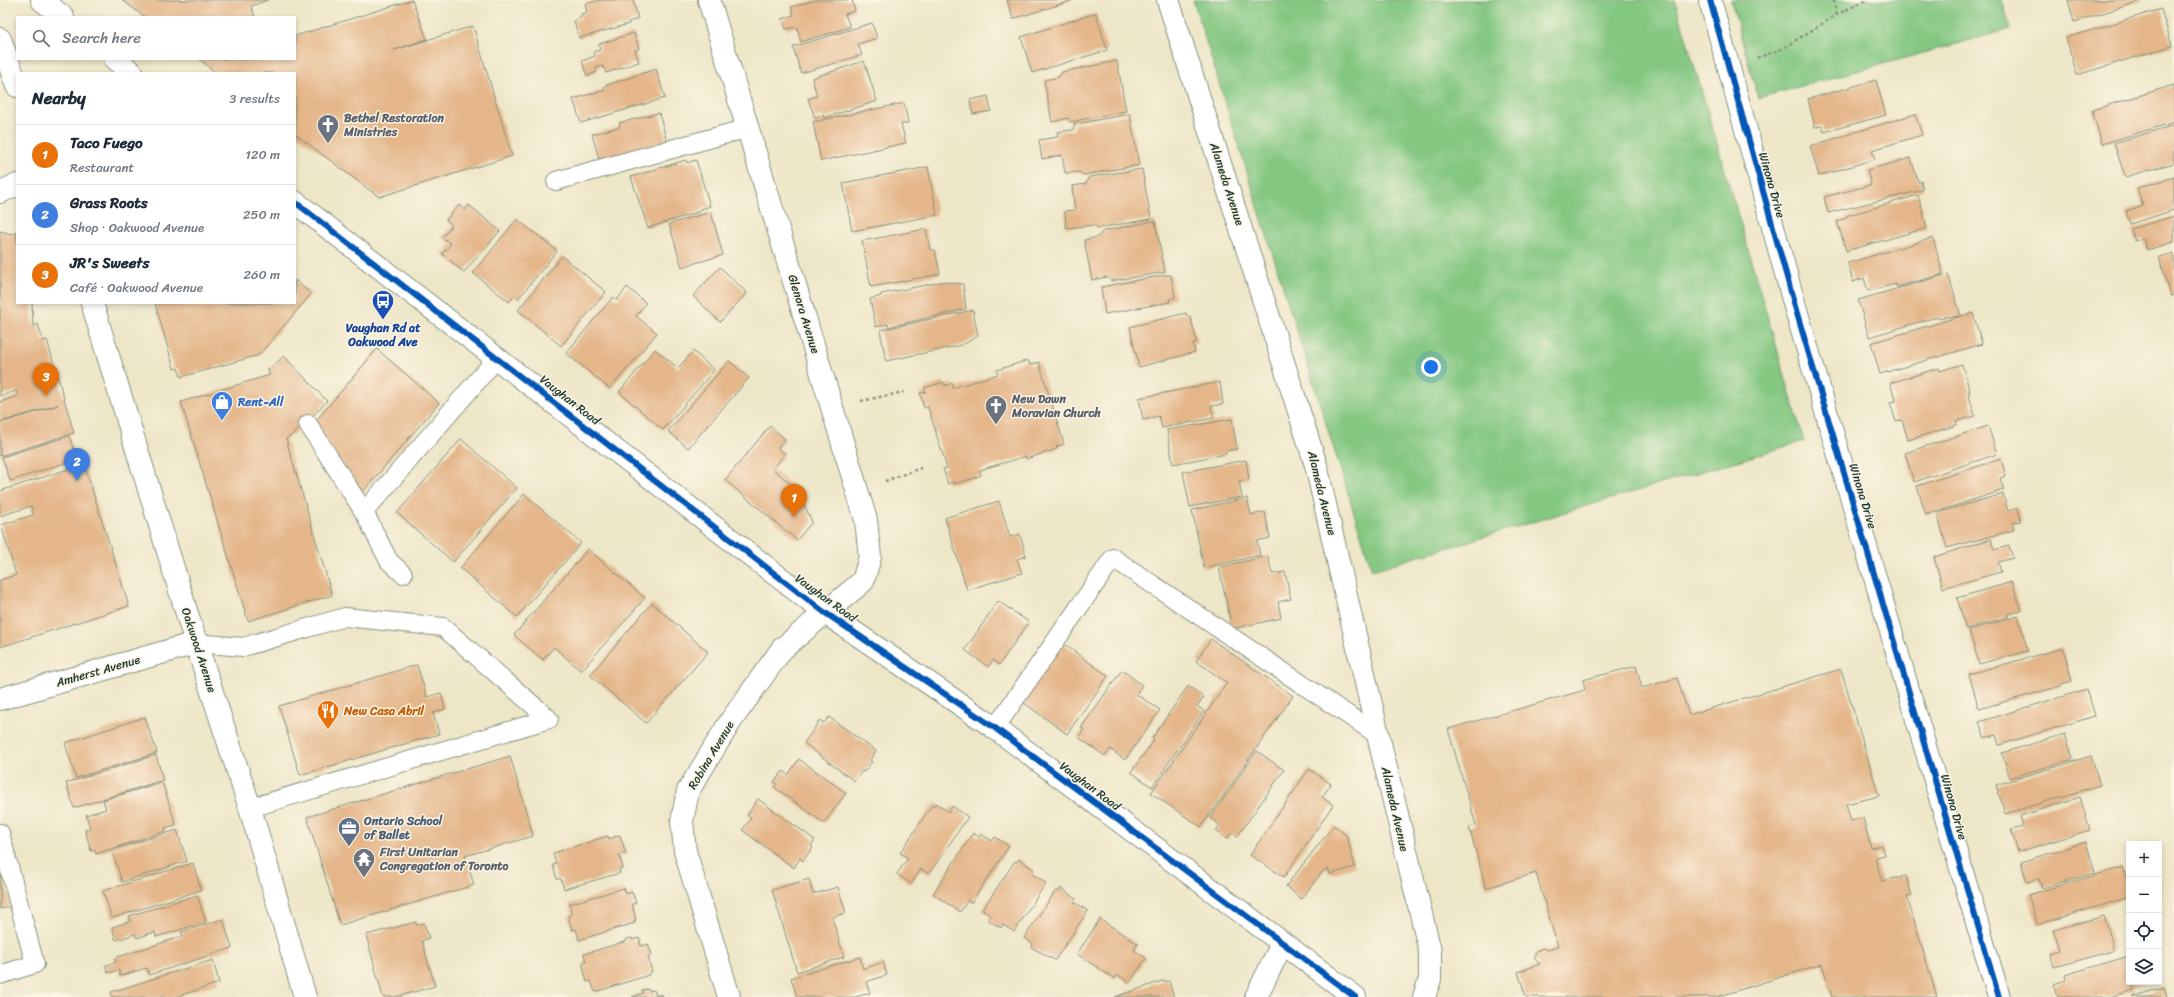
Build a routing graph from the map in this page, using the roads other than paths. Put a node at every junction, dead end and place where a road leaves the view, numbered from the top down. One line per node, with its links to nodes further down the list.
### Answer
1 (42, 0): 5 (street)
2 (709, 0): 10 (street, Glenora Avenue)
3 (1168, 0): 24 (street, Alameda Avenue)
4 (1710, 0): 34 (street, Winona Drive)
5 (62, 16)
6 (0, 39): 9 (street)
7 (116, 60): 8 (street)
8 (131, 72)
9 (16, 83)
10 (748, 128): 11 (lane); 20 (street, Glenora Avenue)
11 (556, 181)
12 (16, 185): 13 (street)
13 (0, 192)
14 (296, 203): 16 (street, Vaughan Road)
15 (92, 304): 21 (street, Oakwood Avenue)
16 (496, 358): 18 (lane); 20 (street, Vaughan Road)
17 (308, 424): 18 (lane)
18 (364, 512): 19 (lane)
19 (403, 574)
20 (824, 612): 23 (street, Vaughan Road); 30 (street, Robina Avenue)
21 (196, 644): 22 (street, Amherst Avenue); 25 (street, Oakwood Avenue); 25 (lane)
22 (0, 699)
23 (995, 728): 24 (lane); 27 (street, Vaughan Road)
24 (1378, 735): 33 (street, Alameda Avenue)
25 (250, 808): 29 (street, Oakwood Avenue)
26 (0, 832): 28 (lane)
27 (1282, 944): 31 (street); 32 (street, Vaughan Road)
28 (0, 975)
29 (305, 997)
30 (729, 997)
31 (1256, 997)
32 (1355, 997)
33 (1424, 997)
34 (1998, 997)

